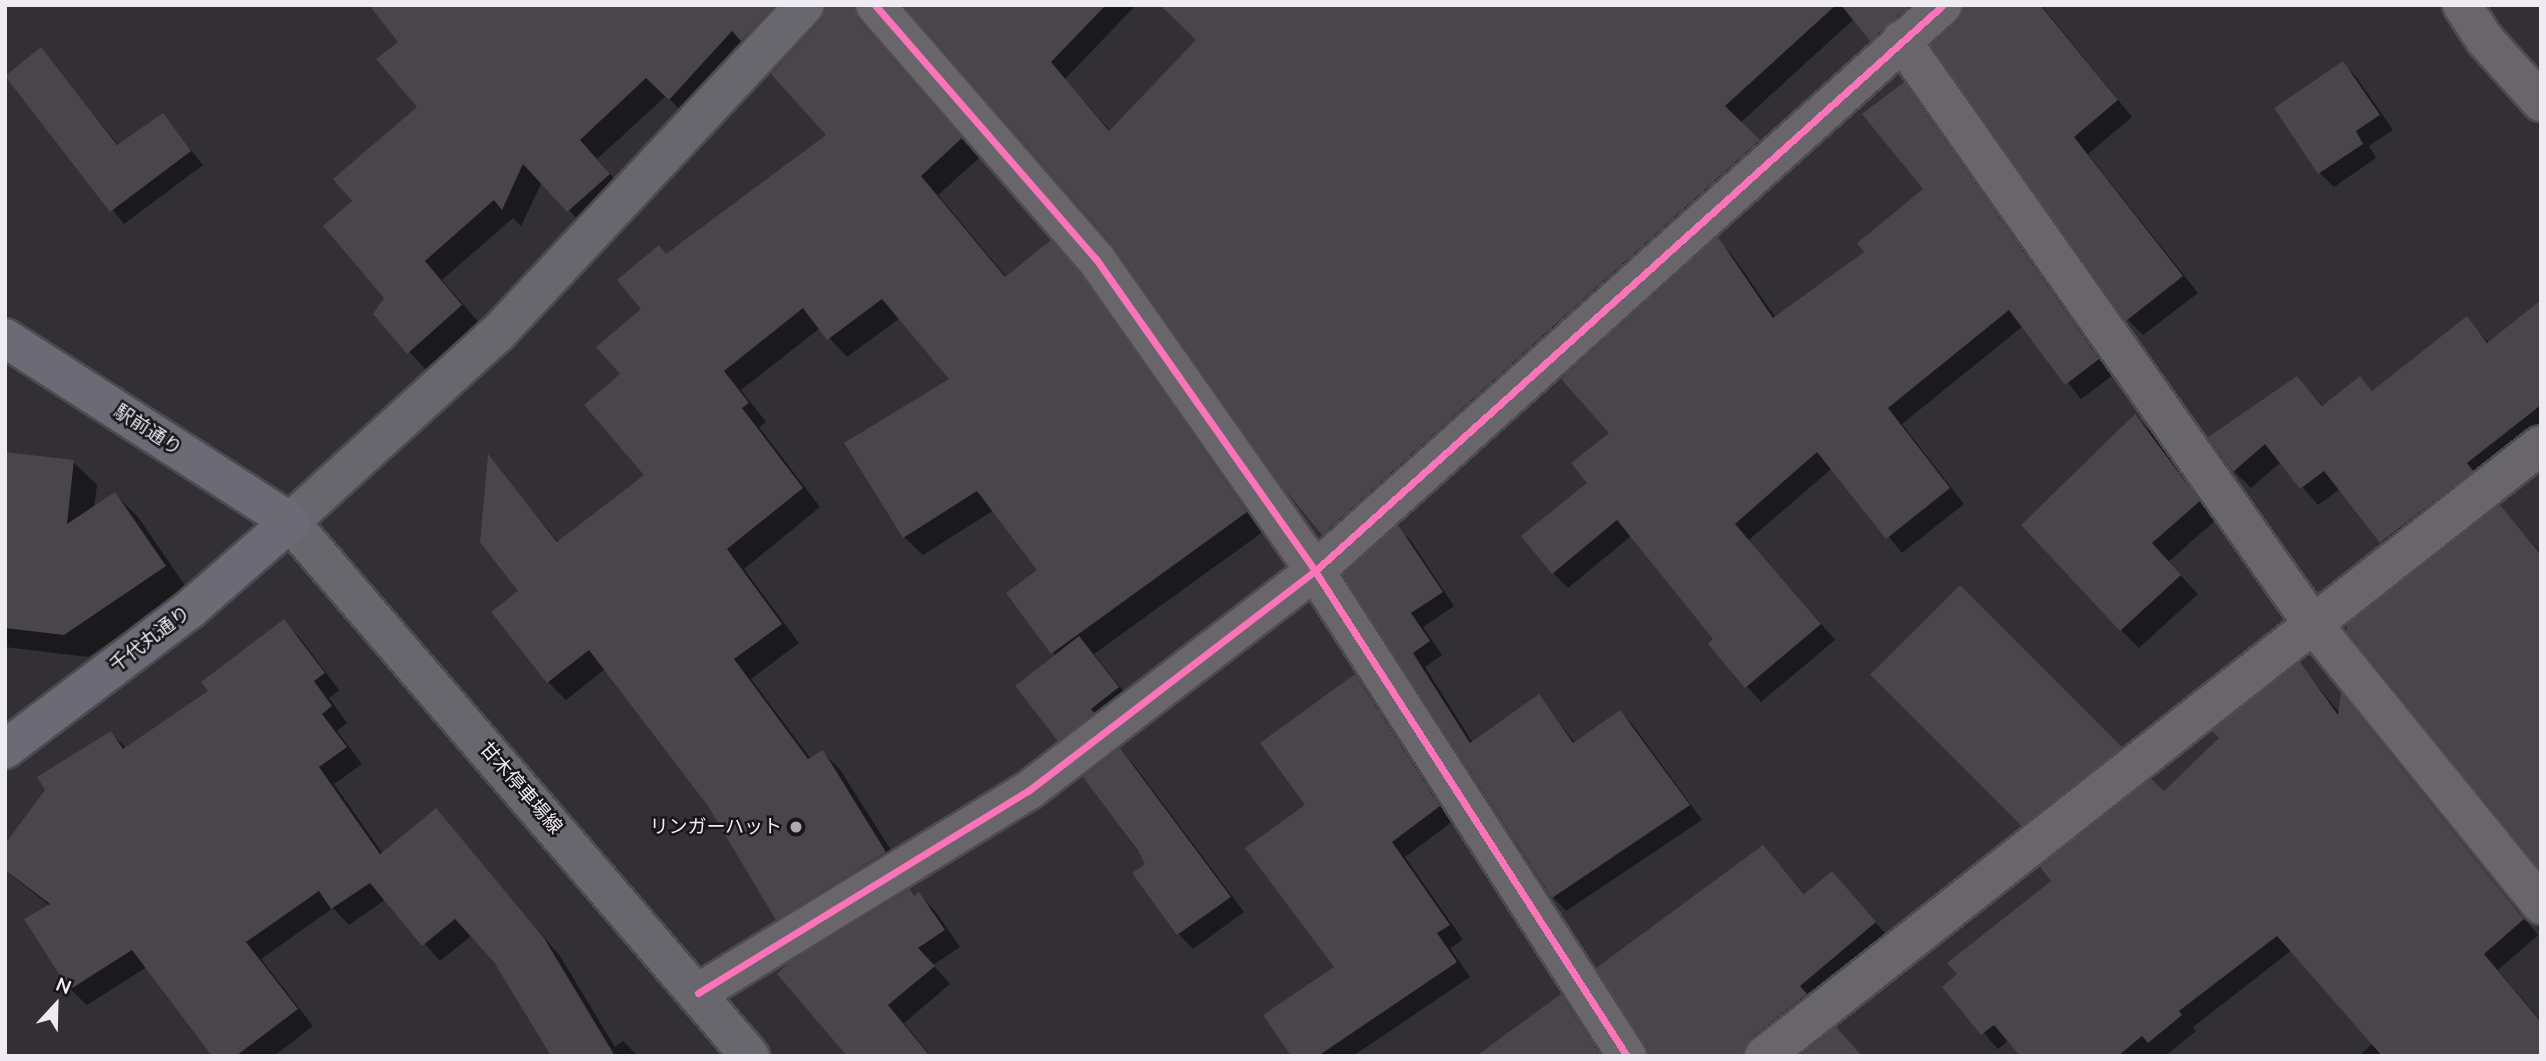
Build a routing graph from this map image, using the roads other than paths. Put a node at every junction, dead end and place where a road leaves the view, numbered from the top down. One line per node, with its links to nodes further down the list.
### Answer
1 (805, 5): 9 (street)
2 (875, 5): 10 (street)
3 (1943, 5): 5 (street)
4 (2462, 5): 6 (street)
5 (1901, 40): 10 (street); 11 (street)
6 (2541, 102)
7 (5, 338): 9 (highway, 駅前通り)
8 (2541, 445): 11 (street)
9 (290, 522): 12 (highway, 千代丸通り); 14 (street, 甘木停車場線)
10 (1315, 571): 14 (street); 16 (street)
11 (2313, 624): 13 (street); 17 (street)
12 (5, 749)
13 (2541, 905)
14 (698, 993): 15 (street, 甘木停車場線)
15 (750, 1056)
16 (1627, 1056)
17 (1763, 1056)

